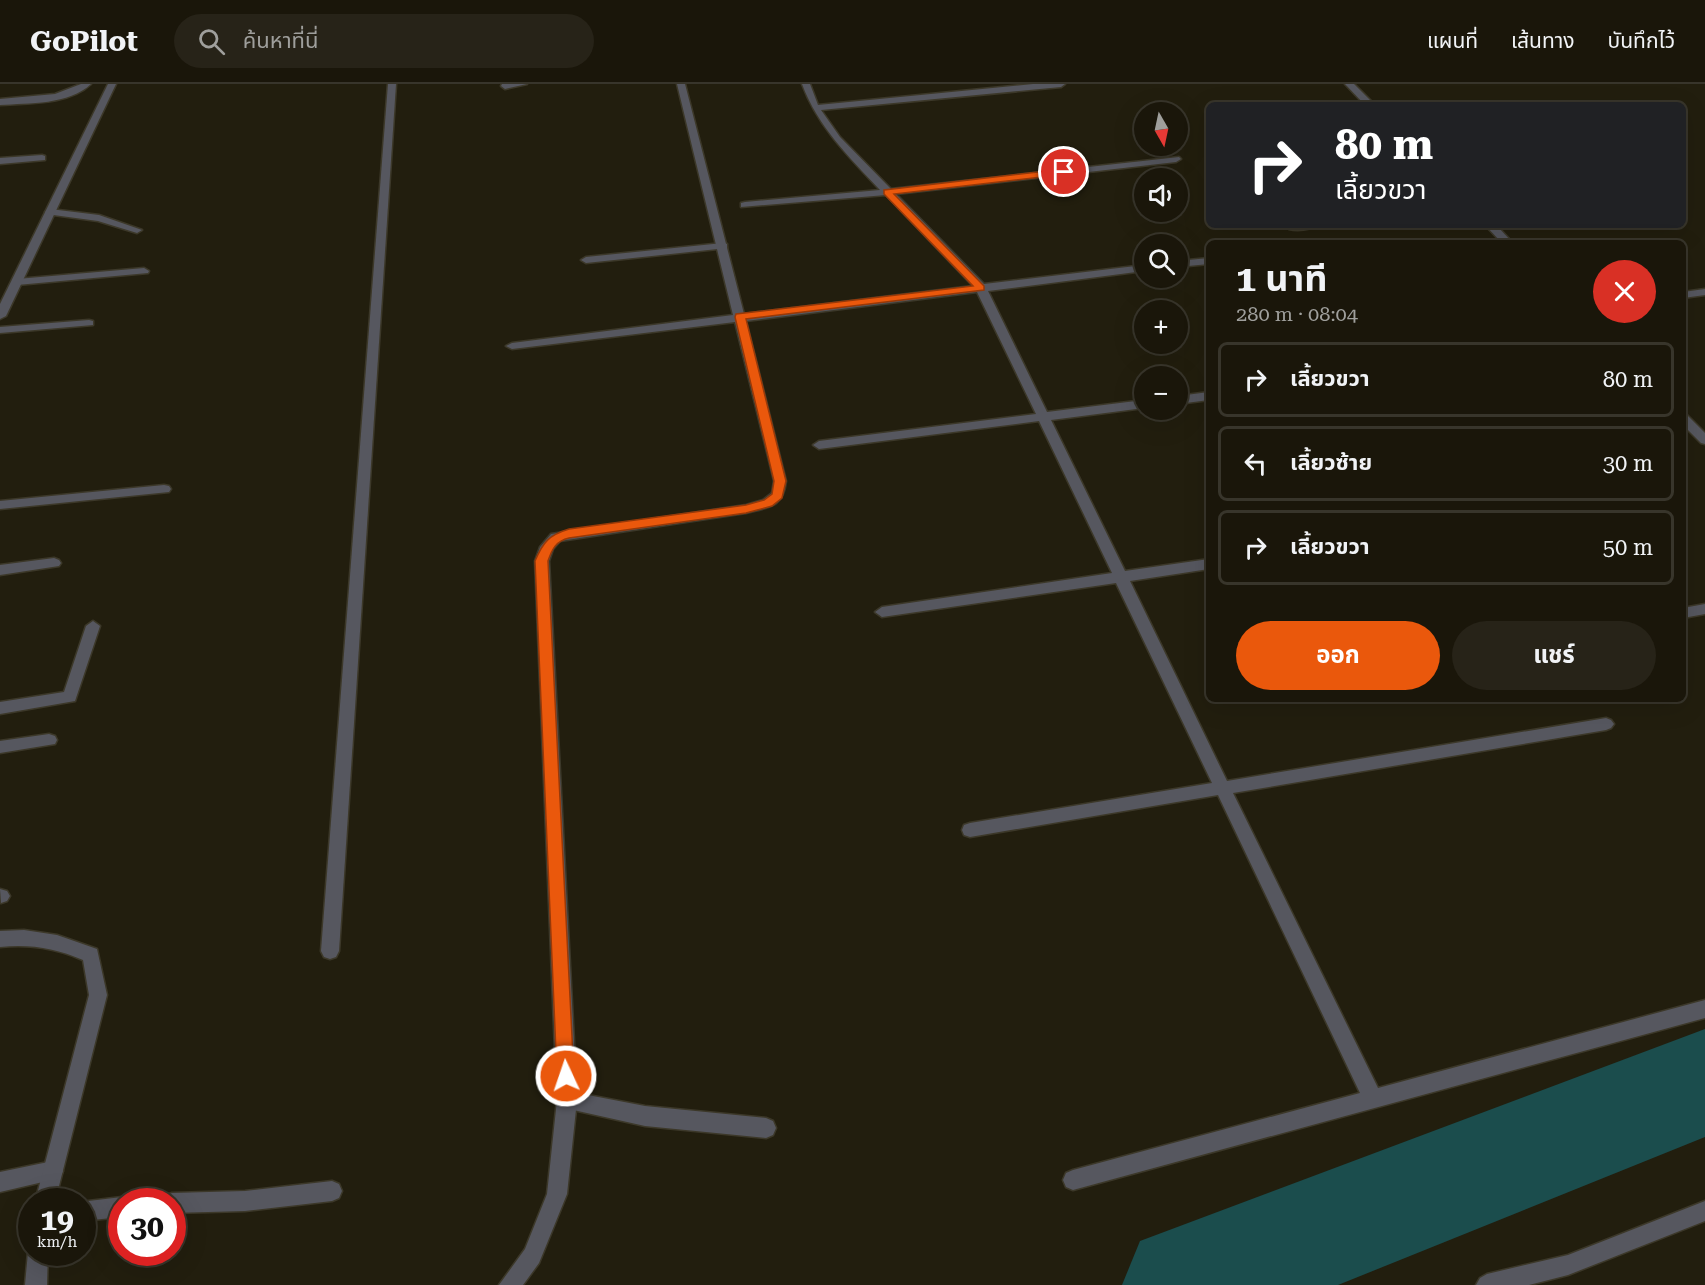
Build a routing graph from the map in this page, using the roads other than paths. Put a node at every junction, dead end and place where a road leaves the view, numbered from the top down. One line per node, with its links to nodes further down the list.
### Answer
1 (87, 84): 10 (street)
2 (112, 84): 18 (street)
3 (392, 84): 61 (street)
4 (523, 84): 9 (street)
5 (681, 84): 22 (street)
6 (806, 84): 12 (street)
7 (1061, 84): 12 (street)
8 (1349, 84): 11 (street)
9 (506, 86)
10 (0, 102)
11 (1367, 102)
12 (815, 108): 16 (street)
13 (42, 158): 15 (street)
14 (1176, 159): 16 (street)
15 (0, 161)
16 (887, 192): 17 (street); 29 (street)
17 (745, 205)
18 (50, 212): 20 (street); 28 (street)
19 (1493, 228): 21 (street)
20 (137, 230)
21 (1505, 240)
22 (723, 246): 23 (street); 33 (street)
23 (586, 260)
24 (1206, 261): 25 (street)
25 (1188, 263)
26 (1134, 269): 29 (street)
27 (144, 271): 28 (street)
28 (16, 282): 32 (street)
29 (981, 288): 33 (street); 40 (street)
30 (1705, 292): 31 (street)
31 (1686, 295)
32 (0, 316)
33 (740, 317): 36 (street); 64 (street)
34 (89, 323): 35 (street)
35 (0, 330)
36 (512, 346)
37 (1206, 396): 38 (street)
38 (1188, 399)
39 (1134, 405): 40 (street)
40 (1043, 417): 43 (street); 49 (street)
41 (1694, 431): 42 (street)
42 (1705, 440)
43 (819, 445)
44 (164, 489): 45 (street)
45 (0, 505)
46 (54, 563): 48 (street)
47 (1206, 564): 49 (street)
48 (0, 570)
49 (1121, 577): 51 (street); 58 (street)
50 (1705, 609): 52 (street)
51 (882, 612)
52 (1686, 612)
53 (93, 626): 54 (street)
54 (0, 708)
55 (1606, 724): 58 (street)
56 (49, 740): 57 (street)
57 (0, 747)
58 (1222, 788): 59 (street); 63 (street)
59 (970, 830)
60 (0, 939): 66 (street)
61 (330, 951)
62 (1705, 1009): 63 (street)
63 (1373, 1099): 67 (street)
64 (567, 1100): 65 (street); 75 (street)
65 (766, 1128)
66 (53, 1171): 68 (street); 69 (street)
67 (1073, 1180)
68 (0, 1182)
69 (49, 1188)
70 (333, 1191): 71 (street)
71 (186, 1203)
72 (1705, 1211): 76 (street)
73 (37, 1266): 74 (street)
74 (36, 1285)
75 (510, 1285)
76 (1487, 1285)

